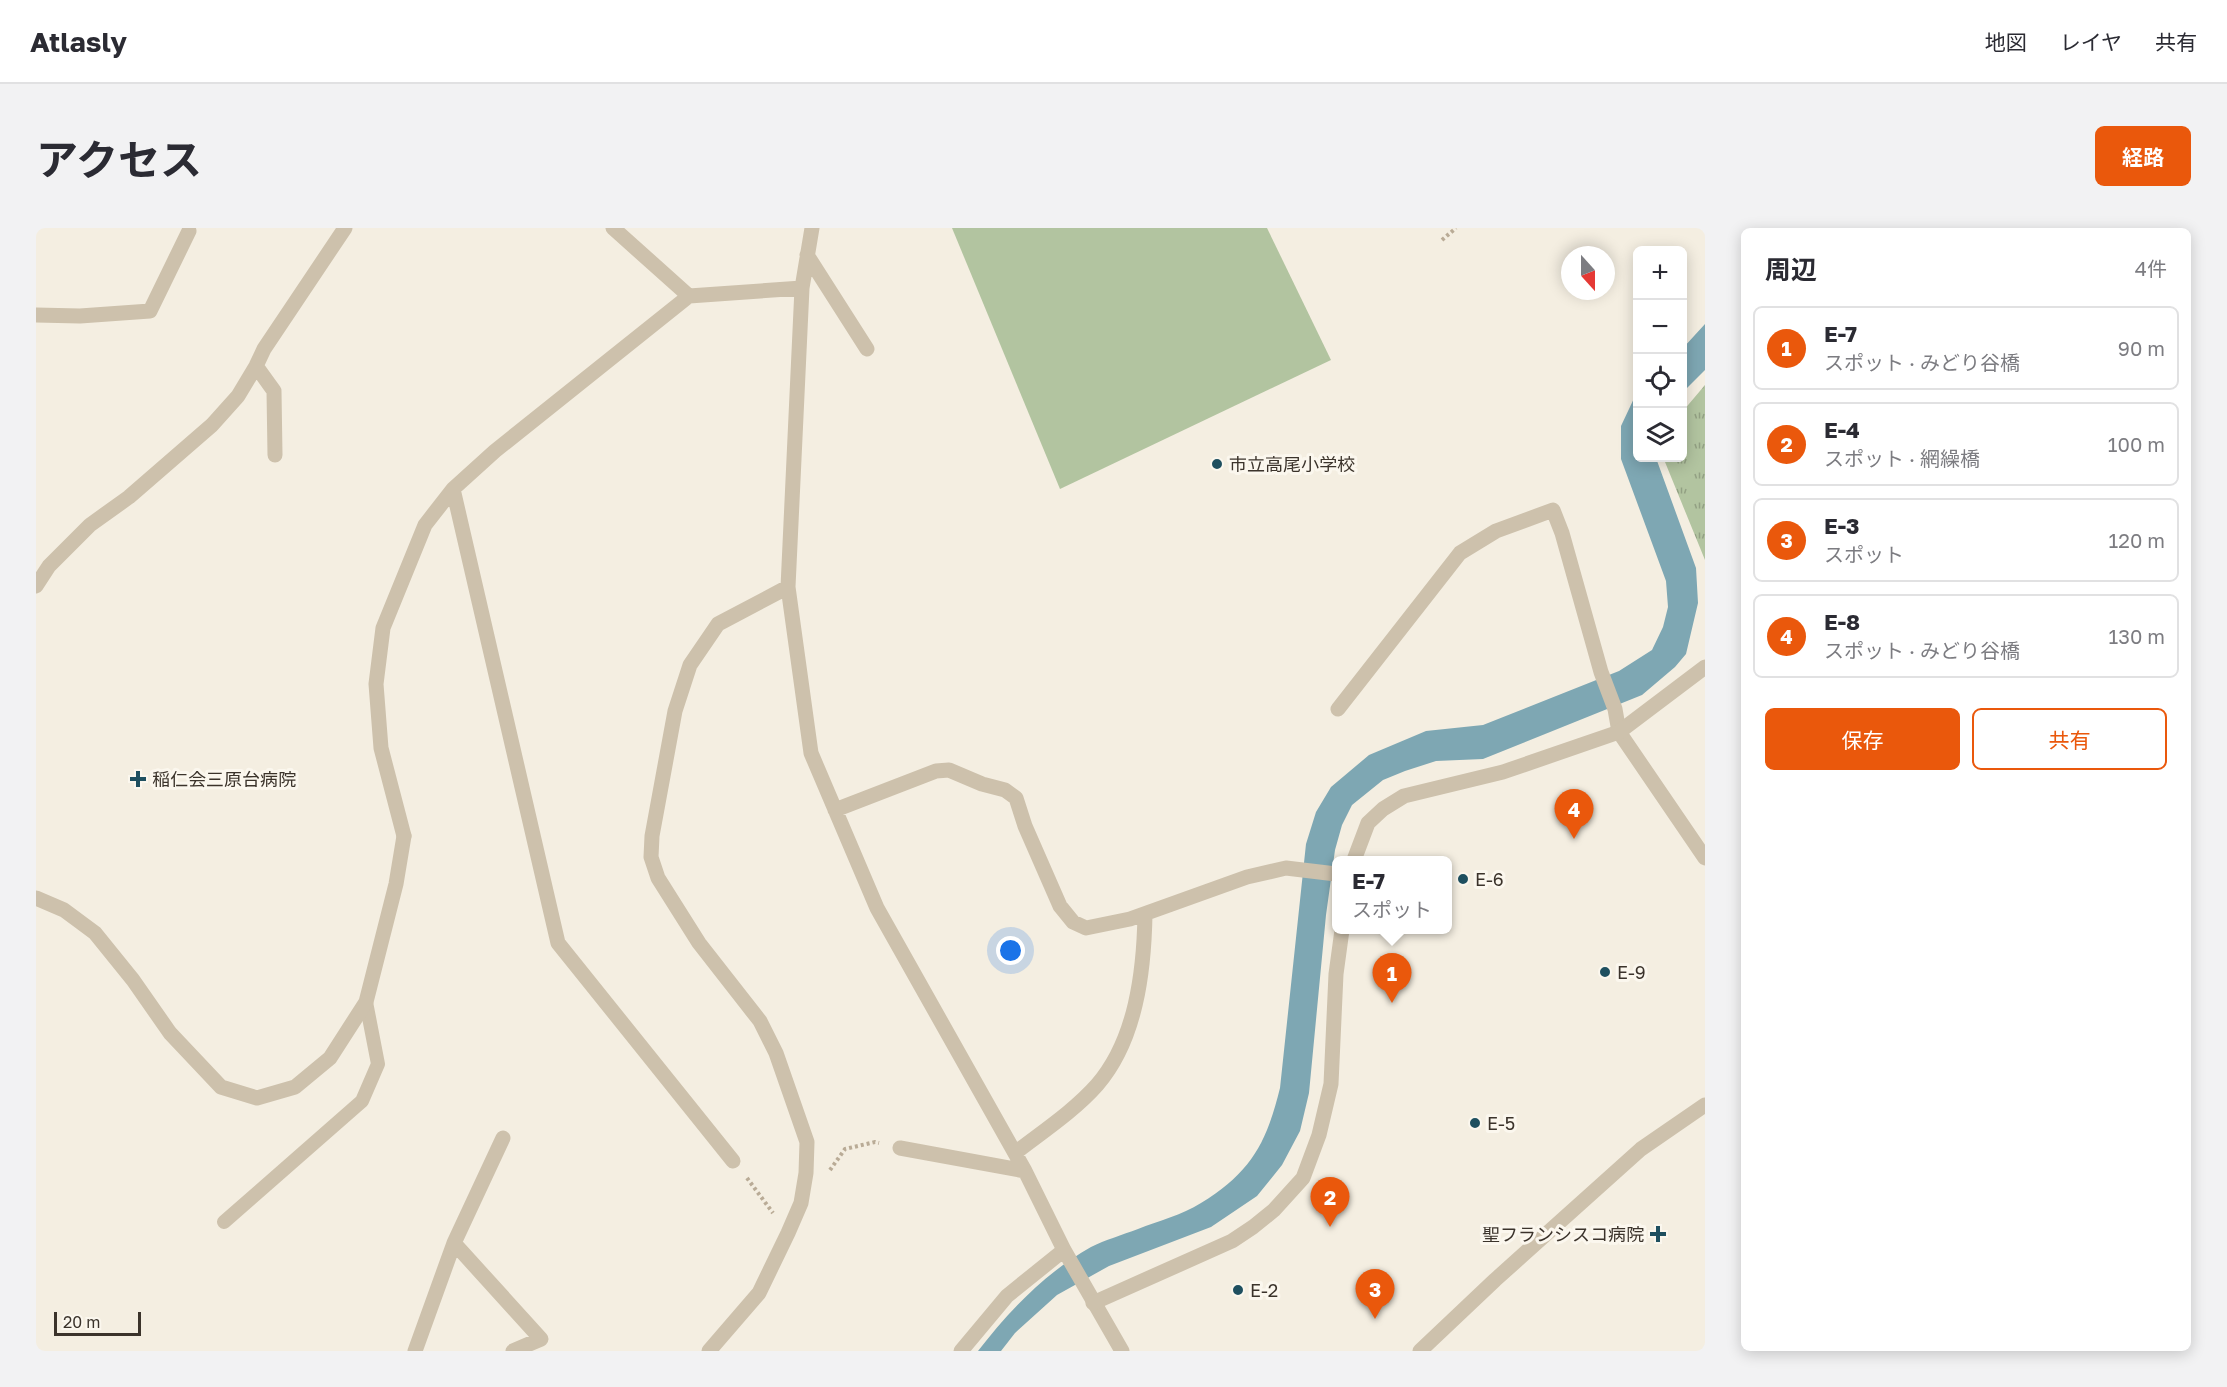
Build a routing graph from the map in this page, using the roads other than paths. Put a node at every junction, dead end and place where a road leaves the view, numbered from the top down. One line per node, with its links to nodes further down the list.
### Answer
1 (345, 228): 10 (street)
2 (613, 228): 7 (street)
3 (812, 228): 5 (street)
4 (189, 231): 8 (street)
5 (807, 255): 6 (street); 9 (street)
6 (802, 288): 7 (street); 15 (street)
7 (689, 296): 12 (street)
8 (36, 315)
9 (867, 349)
10 (256, 366): 11 (street); 13 (street)
11 (275, 454)
12 (453, 489): 26 (street); 31 (street)
13 (43, 566): 14 (street)
14 (36, 586)
15 (788, 587): 19 (street); 39 (street)
16 (1705, 667): 18 (street)
17 (1338, 709): 18 (street)
18 (1619, 732): 20 (street); 21 (street)
19 (836, 810): 24 (street); 30 (street)
20 (1356, 856)
21 (1705, 858)
22 (1332, 874): 24 (street)
23 (36, 898): 26 (street)
24 (1145, 914): 30 (street)
25 (1341, 934): 36 (street)
26 (366, 1002): 33 (lane)
27 (1705, 1105): 42 (street)
28 (503, 1138): 34 (street)
29 (900, 1148): 32 (street)
30 (1015, 1153): 32 (street)
31 (734, 1161)
32 (1025, 1171): 35 (street)
33 (224, 1222)
34 (454, 1243): 37 (street); 38 (street)
35 (1064, 1250): 36 (street); 40 (street)
36 (1091, 1298): 41 (street)
37 (415, 1351)
38 (513, 1351)
39 (709, 1351)
40 (962, 1351)
41 (1122, 1351)
42 (1420, 1351)

